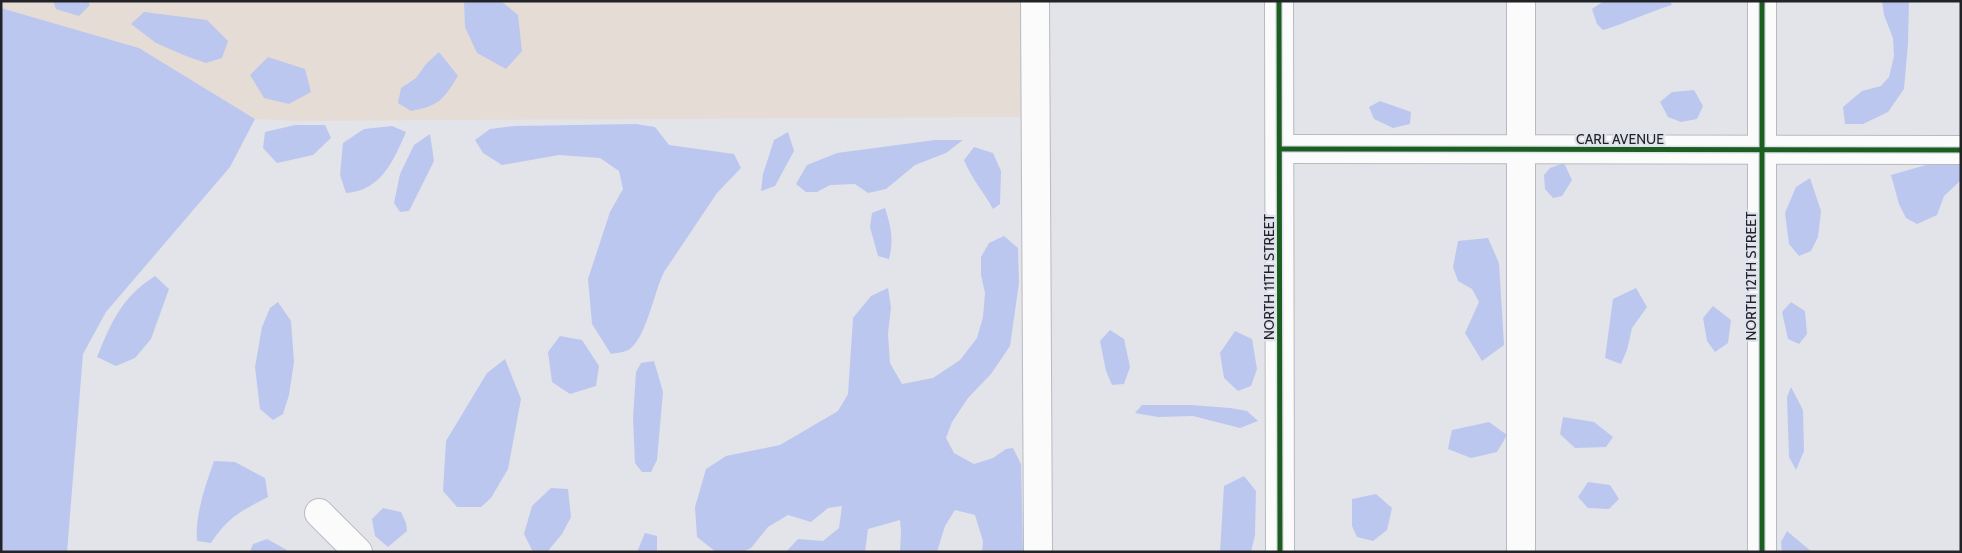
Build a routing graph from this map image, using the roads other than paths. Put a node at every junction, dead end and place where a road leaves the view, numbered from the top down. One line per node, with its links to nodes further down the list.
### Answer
1 (1035, 1): 11 (street)
2 (1279, 1): 5 (street, NORTH 11TH STREET)
3 (1521, 1): 7 (street)
4 (1762, 1): 6 (street, NORTH 12TH STREET)
5 (1280, 149): 7 (street, CARL AVENUE); 12 (street, NORTH 11TH STREET)
6 (1762, 149): 7 (street, CARL AVENUE); 8 (street, CARL AVENUE); 14 (street, NORTH 12TH STREET)
7 (1522, 150): 13 (street)
8 (1961, 150)
9 (320, 513): 10 (street)
10 (358, 552)
11 (1038, 552)
12 (1280, 552)
13 (1521, 552)
14 (1762, 552)

